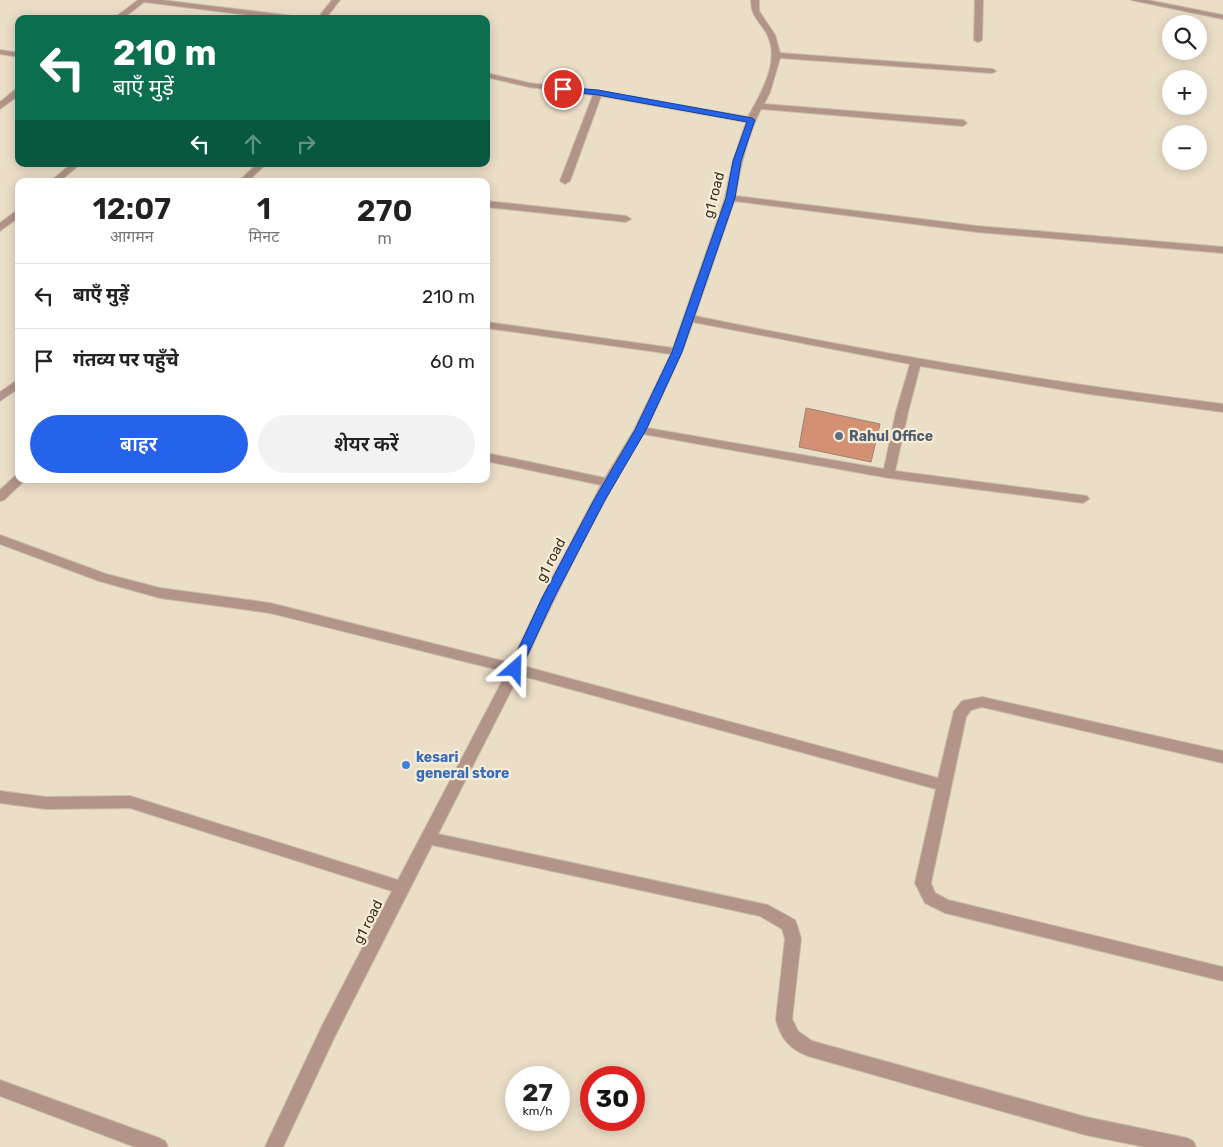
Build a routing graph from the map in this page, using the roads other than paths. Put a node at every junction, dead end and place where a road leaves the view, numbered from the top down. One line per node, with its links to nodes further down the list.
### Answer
1 (143, 0): 7 (street); 8 (street)
2 (235, 0): 7 (street)
3 (336, 0): 10 (street)
4 (755, 0): 15 (street)
5 (979, 0): 12 (street)
6 (1135, 0): 11 (street)
7 (226, 10): 9 (street)
8 (122, 15)
9 (267, 15)
10 (324, 15)
11 (1223, 17)
12 (978, 40)
13 (0, 52): 14 (street)
14 (15, 54)
15 (777, 55): 16 (street); 21 (street, g1 road)
16 (992, 71)
17 (490, 76): 18 (street)
18 (598, 93): 22 (street); 28 (street)
19 (15, 94): 20 (street)
20 (0, 106)
21 (759, 106): 22 (street, g1 road); 23 (street)
22 (752, 120): 29 (street, g1 road)
23 (964, 124)
24 (73, 167): 26 (street)
25 (259, 167): 27 (street)
26 (62, 178)
27 (246, 178)
28 (565, 181)
29 (730, 198): 34 (street); 35 (street, g1 road)
30 (490, 204): 32 (street)
31 (15, 215): 33 (street)
32 (626, 219)
33 (0, 228)
34 (1223, 250)
35 (690, 318): 37 (street, g1 road); 38 (street)
36 (490, 326): 37 (street)
37 (677, 352): 42 (street, g1 road)
38 (916, 364): 41 (street); 44 (street)
39 (15, 385): 40 (street)
40 (0, 398)
41 (1223, 408)
42 (640, 430): 44 (street); 46 (street, g1 road)
43 (490, 458): 46 (street)
44 (889, 474): 48 (street)
45 (16, 483): 47 (street)
46 (608, 483): 50 (street, g1 road)
47 (0, 497)
48 (1083, 499)
49 (0, 539): 50 (street)
50 (515, 669): 52 (street); 54 (street, g1 road)
51 (1223, 757): 52 (street)
52 (944, 784): 56 (street)
53 (0, 797): 55 (street)
54 (429, 838): 55 (street, g1 road); 60 (street)
55 (403, 888): 59 (street, g1 road)
56 (1223, 974)
57 (0, 1088): 58 (street)
58 (159, 1147)
59 (274, 1147)
60 (1187, 1147)

